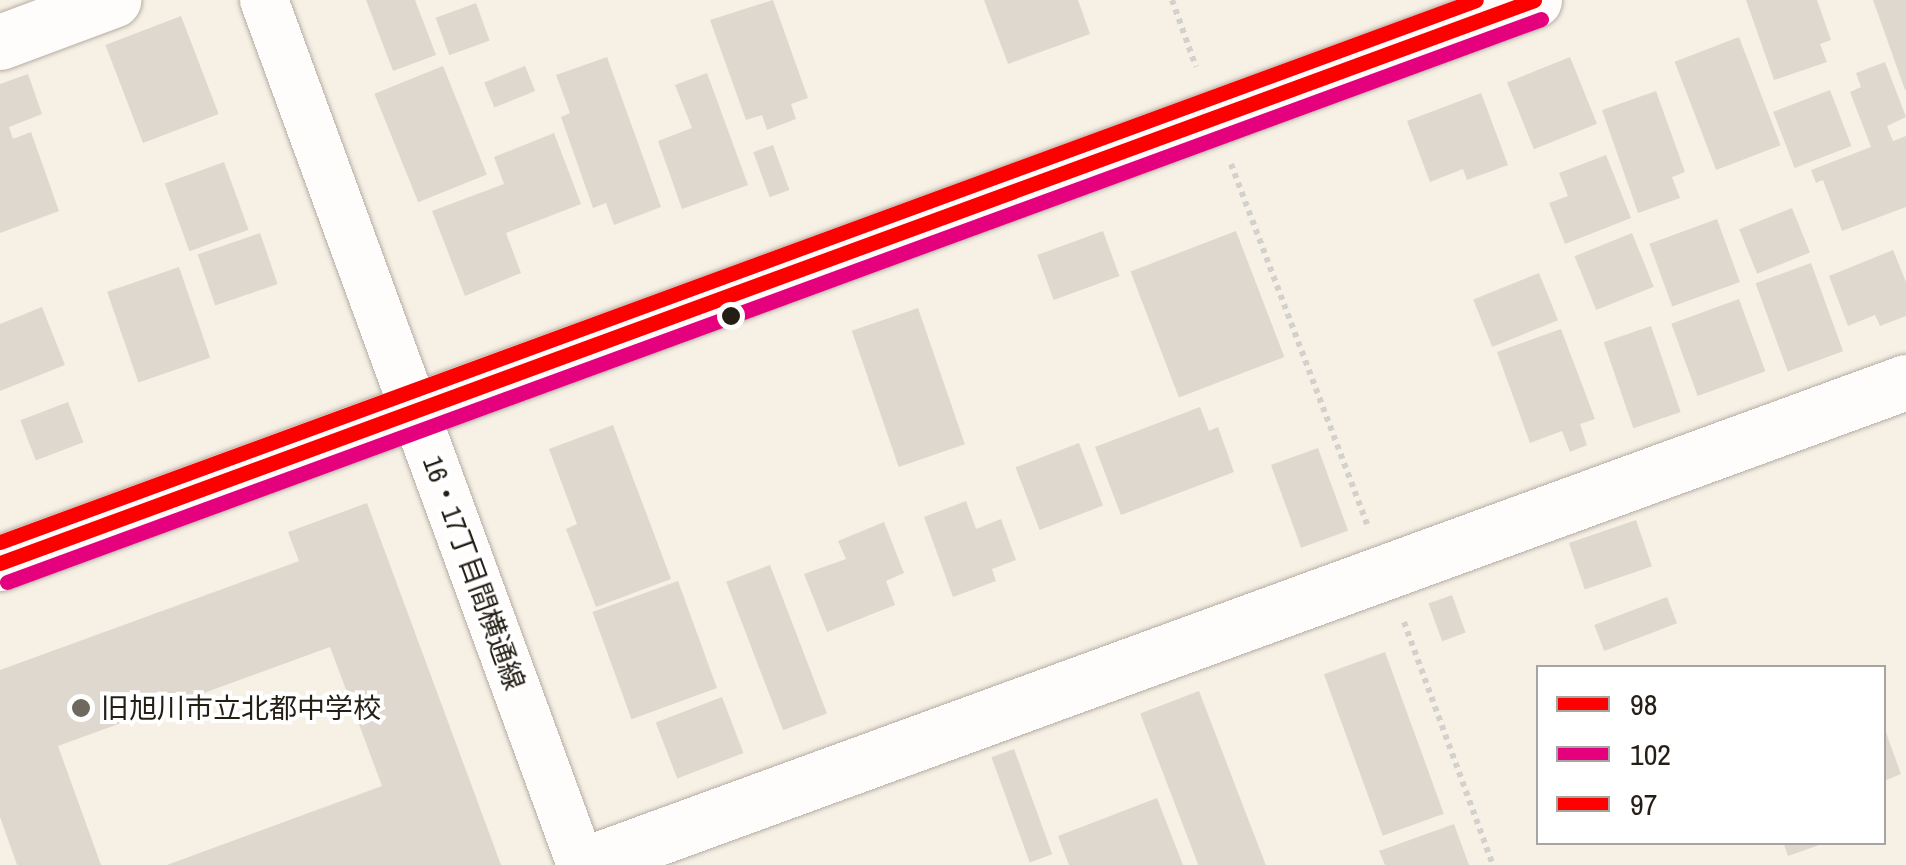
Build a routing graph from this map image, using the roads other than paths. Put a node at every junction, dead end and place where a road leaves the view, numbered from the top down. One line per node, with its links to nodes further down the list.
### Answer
1 (113, 0): 4 (street)
2 (264, 0): 6 (street, 16・17丁目間横通線)
3 (1534, 0): 6 (street)
4 (0, 42)
5 (1906, 382): 8 (street)
6 (414, 413): 7 (street); 8 (street, 16・17丁目間横通線)
7 (0, 562)
8 (582, 865)

